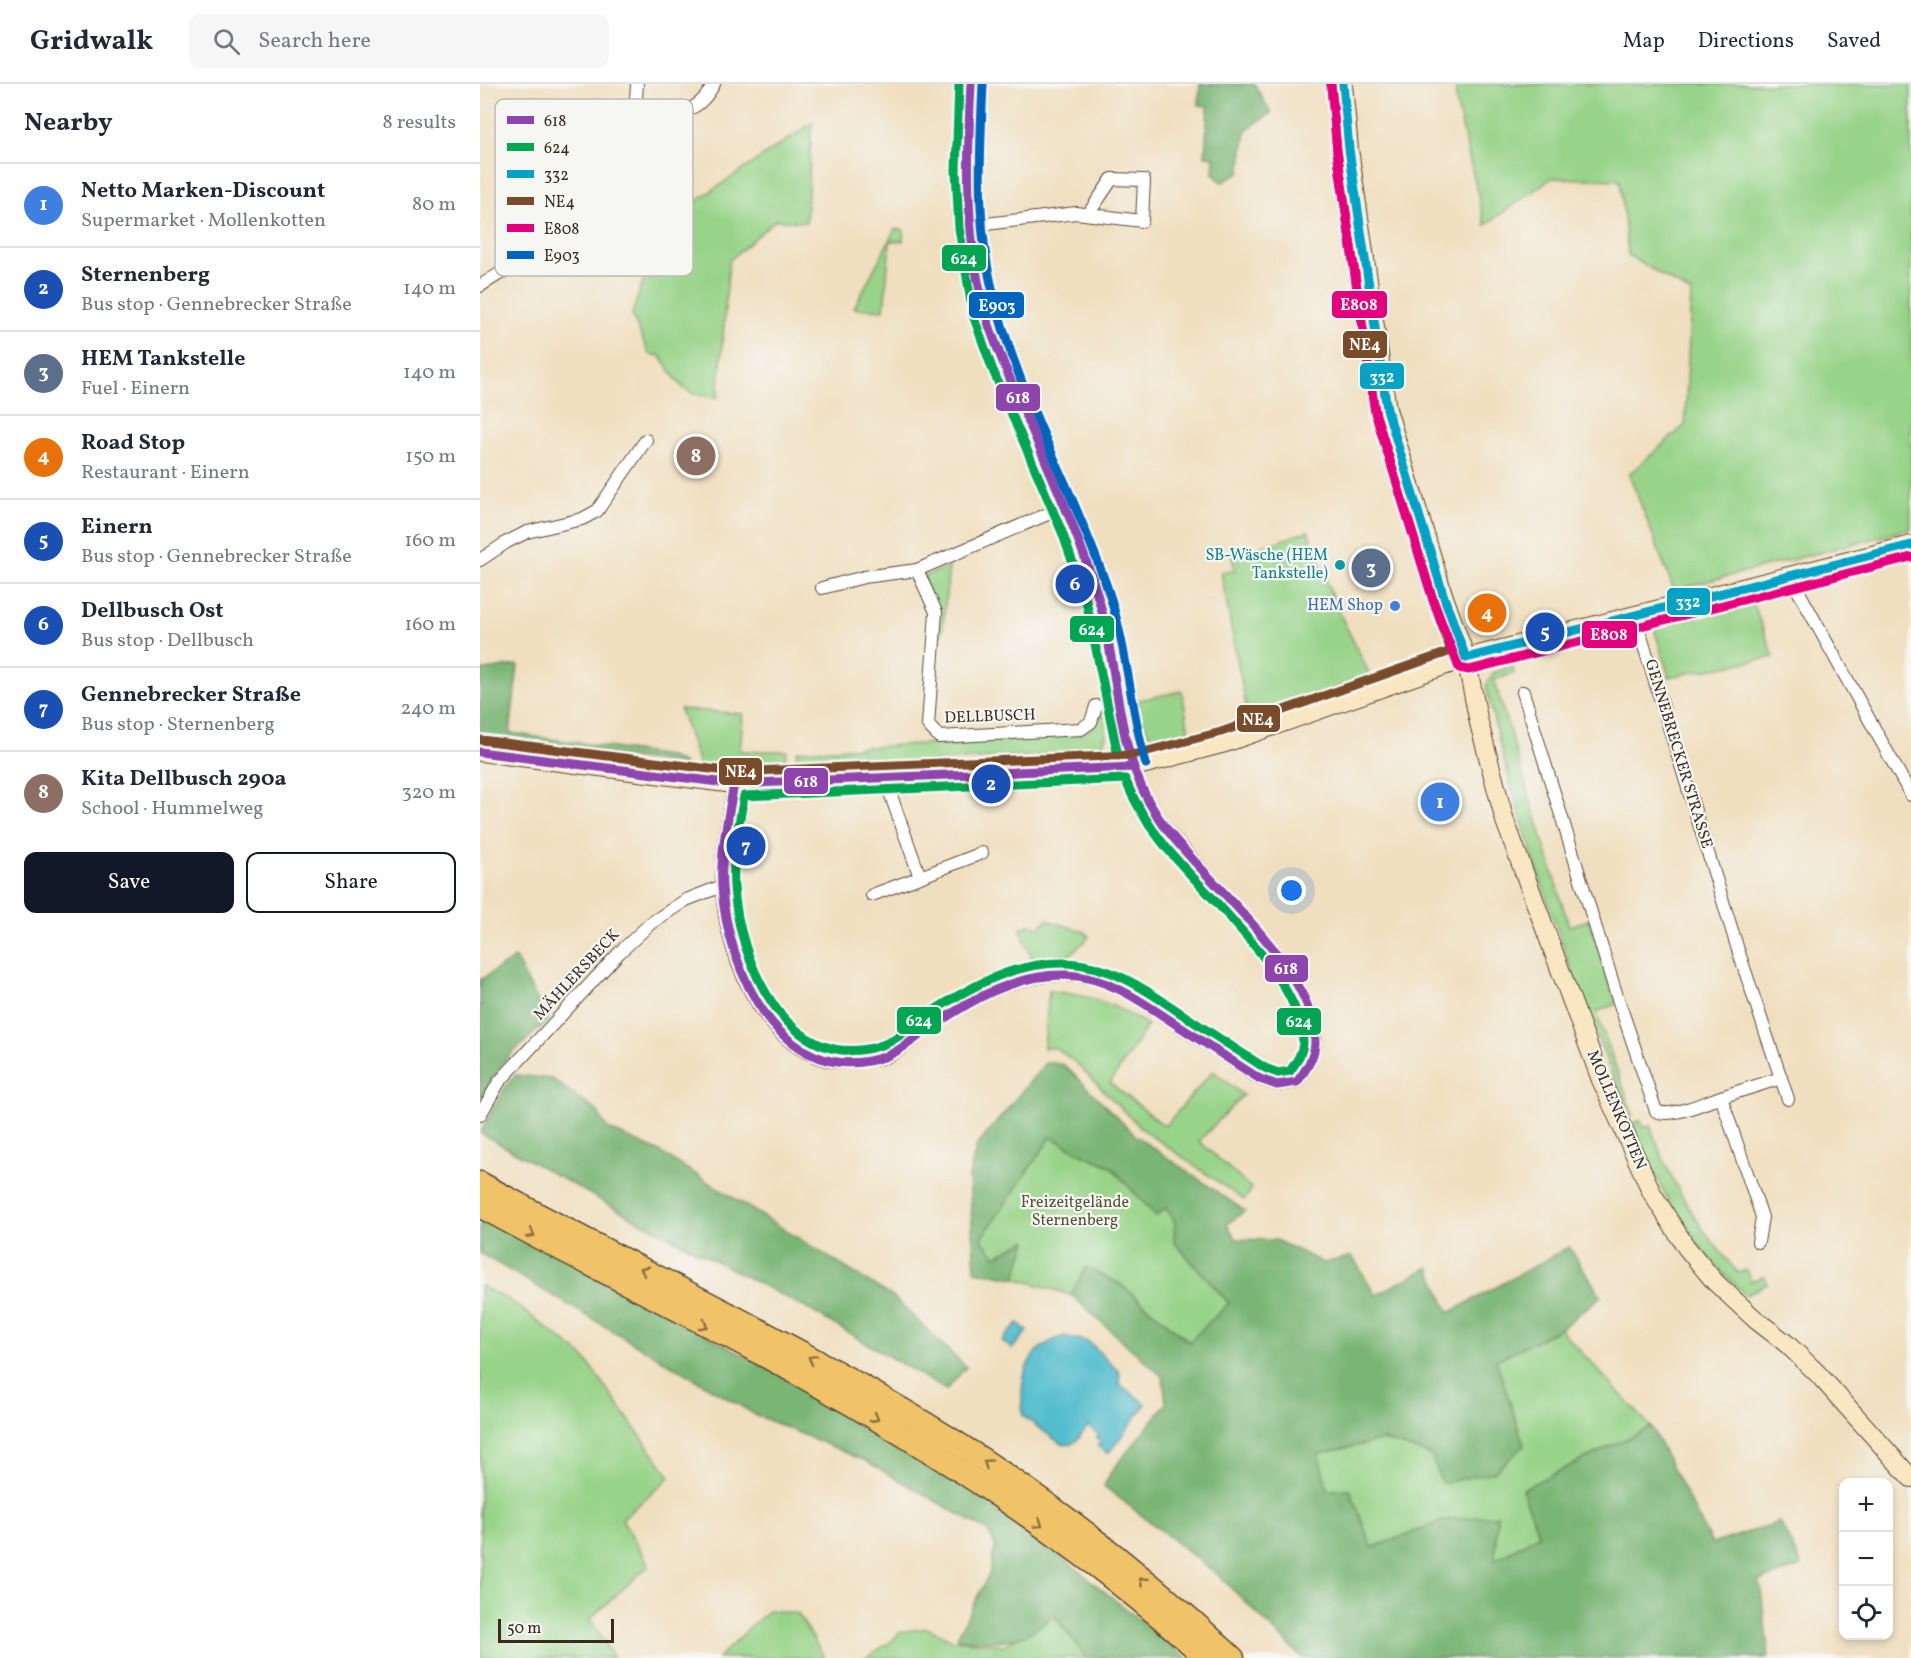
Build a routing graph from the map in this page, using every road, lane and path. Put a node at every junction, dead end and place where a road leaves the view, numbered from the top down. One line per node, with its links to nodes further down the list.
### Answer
1 (637, 84): 5 (street)
2 (714, 84): 6 (street)
3 (971, 84): 8 (street)
4 (1342, 84): 19 (main road, MOLLENKOTTEN)
5 (636, 99)
6 (693, 109)
7 (1089, 213): 7 (street); 8 (street)
8 (970, 226): 12 (street)
9 (496, 276): 10 (street)
10 (480, 286)
11 (646, 440): 14 (street)
12 (1064, 507): 15 (street); 23 (street)
13 (1911, 545): 16 (main road)
14 (480, 560)
15 (917, 570): 17 (street); 21 (street, DELLBUSCH)
16 (1790, 576): 18 (main road); 26 (street)
17 (822, 588)
18 (1635, 617): 19 (main road); 31 (street, GENNEBRECKER STRASSE)
19 (1466, 658): 23 (main road); 38 (main road, MOLLENKOTTEN)
20 (1523, 692): 32 (street)
21 (1096, 706)
22 (480, 752): 25 (main road)
23 (1134, 767): 24 (main road); 29 (street)
24 (885, 779): 25 (main road); 28 (street)
25 (734, 784): 29 (street)
26 (1911, 795)
27 (982, 853): 28 (street)
28 (920, 877): 30 (street)
29 (722, 886): 34 (street, MÄHLERSBECK)
30 (872, 896)
31 (1781, 1078): 32 (street); 33 (street, GENNEBRECKER STRASSE)
32 (1721, 1097): 37 (street)
33 (1788, 1099)
34 (480, 1115)
35 (480, 1183): 40 (highway, one-way to 35)
36 (480, 1206): 39 (highway, one-way to 39)
37 (1758, 1242)
38 (1911, 1478)
39 (1206, 1658)
40 (1233, 1658)

